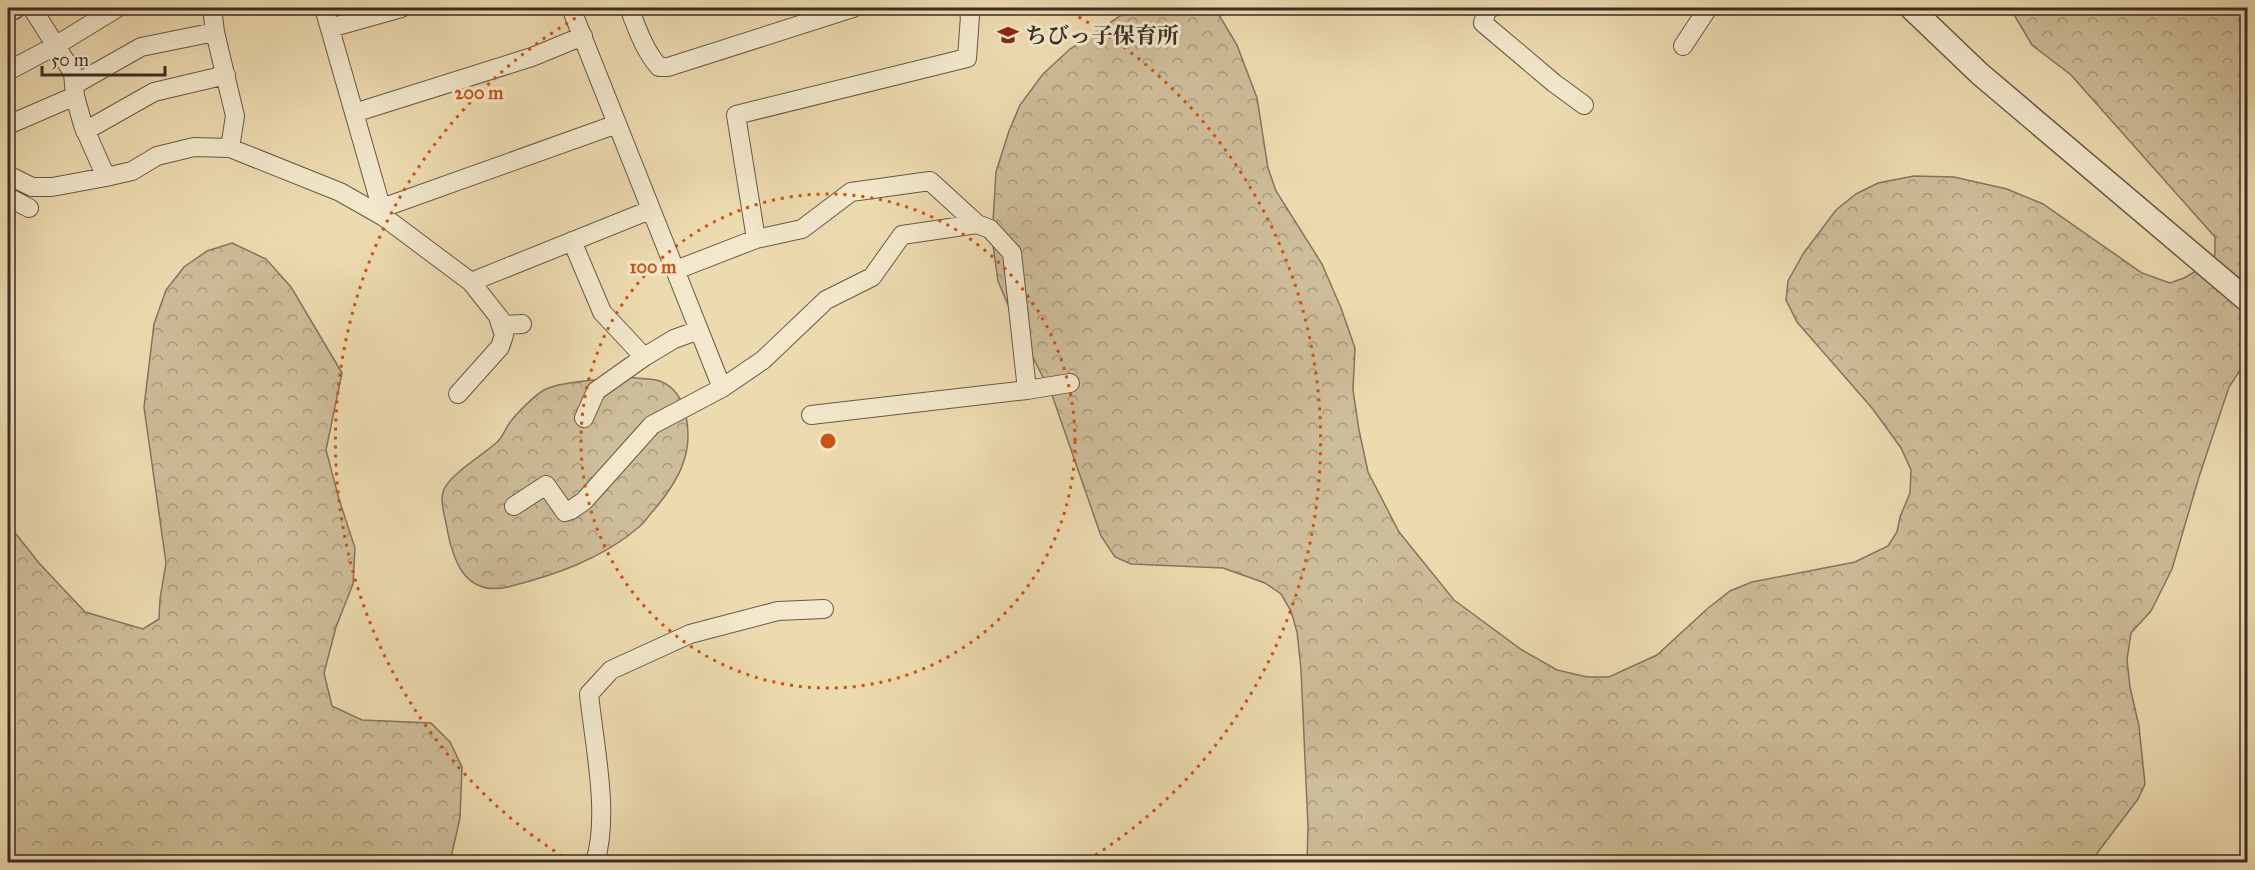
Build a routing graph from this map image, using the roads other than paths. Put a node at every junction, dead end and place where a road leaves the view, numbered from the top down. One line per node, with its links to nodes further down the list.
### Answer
1 (13, 8): 14 (street)
2 (32, 8): 18 (street)
3 (117, 8): 18 (street)
4 (212, 8): 16 (street)
5 (324, 8): 15 (street)
6 (401, 8): 15 (street)
7 (571, 8): 17 (street)
8 (629, 8): 9 (street)
9 (853, 8)
10 (967, 8): 36 (street)
11 (1491, 8): 23 (street)
12 (1708, 8): 19 (street)
13 (1911, 8): 40 (street)
14 (8, 10)
15 (330, 28): 24 (street)
16 (214, 32): 21 (street); 22 (street)
17 (583, 36): 24 (street); 25 (street)
18 (55, 46): 20 (street); 22 (street)
19 (1683, 46)
20 (8, 71)
21 (226, 75): 27 (street); 28 (street)
22 (74, 90): 26 (street); 27 (street)
23 (1584, 105)
24 (354, 113): 34 (street)
25 (617, 124): 33 (street); 34 (street)
26 (8, 125)
27 (86, 131): 30 (street)
28 (231, 148): 30 (street); 34 (street)
29 (8, 175): 30 (street)
30 (106, 177)
31 (8, 197): 32 (street)
32 (29, 208)
33 (650, 210): 37 (street); 38 (street)
34 (383, 213): 39 (street)
35 (977, 224): 36 (street); 46 (street); 47 (street)
36 (756, 238): 38 (street)
37 (572, 241): 39 (street); 44 (street)
38 (676, 270): 43 (street)
39 (471, 282): 41 (street)
40 (2247, 301)
41 (499, 320): 42 (street); 48 (street)
42 (522, 324)
43 (699, 330): 44 (street); 46 (street)
44 (644, 357): 50 (street)
45 (1070, 383): 47 (street)
46 (722, 388): 51 (street)
47 (1027, 390): 49 (street)
48 (458, 394)
49 (811, 415)
50 (584, 418)
51 (514, 506)
52 (824, 609): 53 (street)
53 (595, 862)

